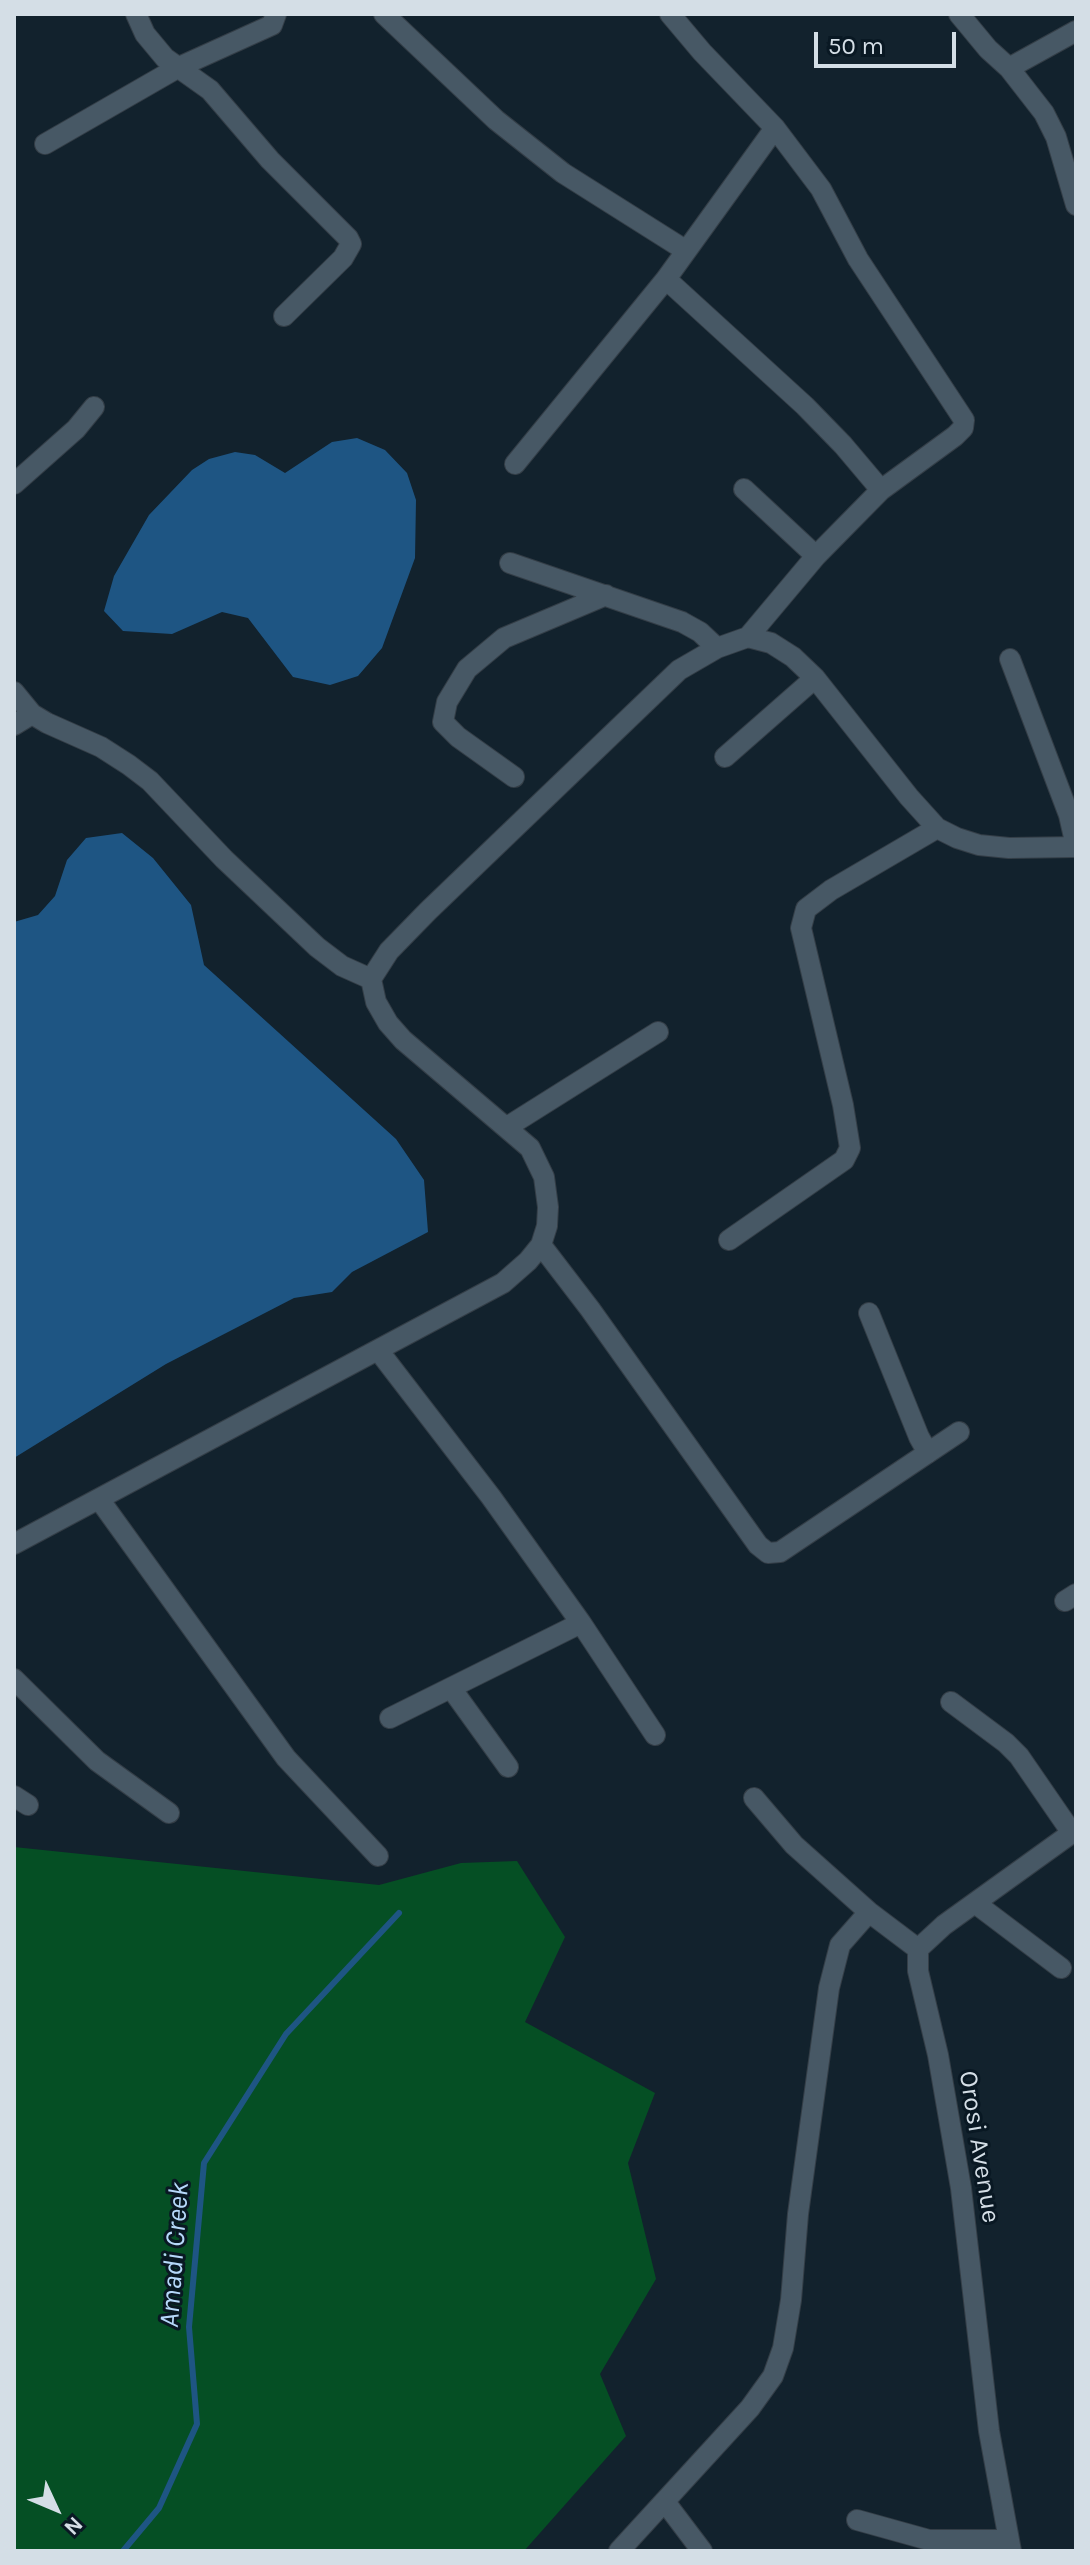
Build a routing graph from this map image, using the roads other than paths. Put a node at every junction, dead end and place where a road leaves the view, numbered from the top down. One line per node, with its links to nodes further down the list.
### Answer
1 (136, 14): 7 (street)
2 (276, 14): 7 (street)
3 (384, 14): 12 (street)
4 (670, 14): 9 (street)
5 (959, 14): 8 (street)
6 (1076, 31): 8 (street)
7 (179, 67): 10 (street); 14 (street)
8 (1009, 68): 11 (street)
9 (775, 128): 12 (street); 19 (street)
10 (45, 144)
11 (1076, 205)
12 (685, 250): 13 (street)
13 (666, 279): 16 (street); 19 (street)
14 (284, 316)
15 (94, 407): 17 (street)
16 (515, 464)
17 (14, 484)
18 (744, 489): 20 (street)
19 (881, 490): 20 (street)
20 (816, 556): 23 (street)
21 (510, 563): 22 (street)
22 (606, 595): 24 (street); 31 (street)
23 (748, 637): 24 (street); 26 (street)
24 (717, 648): 34 (street)
25 (1010, 659): 33 (street)
26 (815, 678): 30 (street); 32 (street)
27 (14, 692): 28 (street)
28 (32, 714): 29 (street); 34 (street)
29 (14, 725)
30 (725, 757)
31 (514, 777)
32 (937, 828): 33 (street); 37 (street)
33 (1076, 847)
34 (371, 979): 36 (street)
35 (658, 1032): 36 (street)
36 (507, 1127): 38 (street)
37 (729, 1240)
38 (541, 1245): 40 (street); 42 (street)
39 (869, 1313): 42 (street)
40 (378, 1350): 43 (street); 45 (street)
41 (959, 1432): 42 (street)
42 (928, 1453)
43 (99, 1499): 44 (street); 55 (street)
44 (14, 1544)
45 (581, 1623): 47 (street); 50 (street)
46 (14, 1679): 53 (street)
47 (451, 1688): 49 (street); 51 (street)
48 (951, 1702): 54 (street)
49 (390, 1718)
50 (655, 1735)
51 (508, 1767)
52 (754, 1798): 57 (street)
53 (169, 1813)
54 (1074, 1832): 56 (street)
55 (378, 1856)
56 (975, 1903): 58 (street); 59 (street)
57 (869, 1912): 58 (street); 60 (street)
58 (918, 1949): 62 (street, Orosi Avenue)
59 (1061, 1968)
60 (665, 2502): 63 (street); 64 (street)
61 (857, 2520): 62 (street)
62 (1010, 2546)
63 (619, 2551)
64 (702, 2551)

